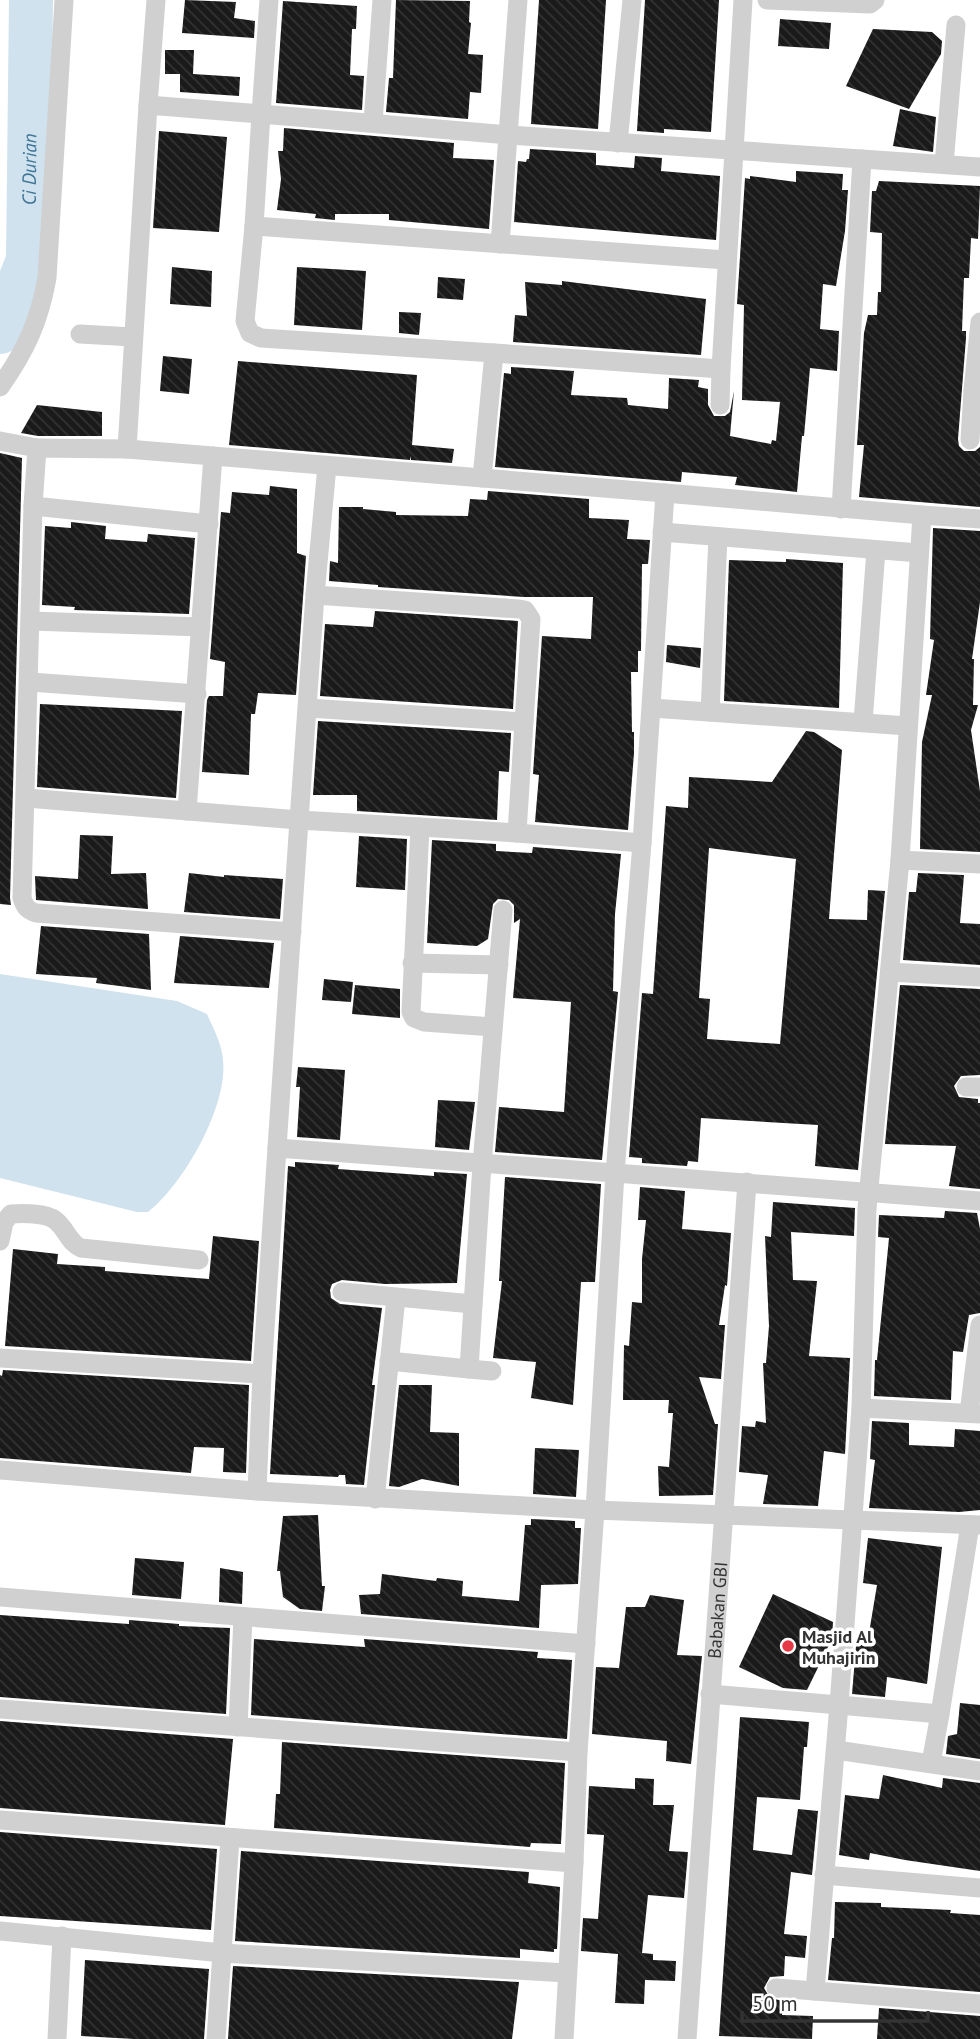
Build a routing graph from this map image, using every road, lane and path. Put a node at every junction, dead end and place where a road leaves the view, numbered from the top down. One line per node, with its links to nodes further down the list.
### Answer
1 (64, 0): 28 (street)
2 (156, 0): 11 (street)
3 (268, 0): 12 (street)
4 (382, 0): 13 (street)
5 (518, 0): 14 (street)
6 (632, 0): 15 (street)
7 (743, 0): 16 (street)
8 (767, 0): 9 (street)
9 (876, 0)
10 (956, 25): 18 (street)
11 (148, 105): 12 (street); 25 (street)
12 (261, 114): 13 (street); 20 (street)
13 (373, 122): 14 (street)
14 (509, 135): 15 (street); 21 (street)
15 (618, 143): 16 (street)
16 (734, 150): 17 (street); 22 (street)
17 (862, 159): 18 (street); 40 (street)
18 (944, 164): 19 (street)
19 (980, 167)
20 (254, 226): 21 (street); 26 (street)
21 (500, 244): 22 (street)
22 (726, 260): 27 (street)
23 (980, 322): 29 (street)
24 (80, 334): 25 (street)
25 (133, 337): 34 (street)
26 (494, 353): 27 (street); 37 (street)
27 (721, 369): 30 (street)
28 (0, 387)
29 (977, 391): 31 (street)
30 (720, 405)
31 (970, 440)
32 (0, 441): 33 (street)
33 (37, 448): 34 (street); 39 (street)
34 (127, 450): 35 (street)
35 (213, 456): 36 (street); 43 (street)
36 (327, 467): 37 (street); 48 (street)
37 (482, 478): 38 (street)
38 (665, 493): 40 (street); 44 (street)
39 (33, 506): 43 (street); 49 (street)
40 (841, 509): 41 (street)
41 (922, 515): 42 (street); 47 (street)
42 (980, 519)
43 (209, 524): 50 (street)
44 (662, 532): 45 (street); 54 (street)
45 (718, 537): 46 (street); 55 (street)
46 (876, 550): 47 (street); 57 (street)
47 (919, 553): 58 (street)
48 (315, 595): 53 (street); 56 (street)
49 (31, 621): 50 (street); 51 (street)
50 (201, 628): 52 (street)
51 (30, 682): 52 (street); 59 (street)
52 (197, 694): 60 (street)
53 (308, 708): 56 (street); 61 (street)
54 (652, 708): 55 (street); 64 (street)
55 (710, 712): 57 (street)
56 (524, 722): 63 (street)
57 (863, 722): 58 (street)
58 (908, 726): 65 (street)
59 (26, 798): 60 (street); 68 (street)
60 (187, 811): 61 (street)
61 (299, 820): 62 (street); 68 (street)
62 (420, 827): 63 (street); 69 (street)
63 (517, 833): 64 (street)
64 (642, 843): 76 (street)
65 (900, 860): 66 (street); 71 (street)
66 (980, 864)
67 (503, 911): 70 (street)
68 (292, 932): 74 (street)
69 (412, 963): 70 (street); 73 (street)
70 (499, 965): 73 (street)
71 (890, 972): 72 (street); 78 (street)
72 (980, 976)
73 (493, 1027): 75 (street)
74 (277, 1148): 75 (street); 91 (street)
75 (482, 1164): 76 (street); 84 (street)
76 (615, 1173): 77 (street); 97 (street)
77 (747, 1182): 78 (street); 98 (street, Babakan GBI)
78 (868, 1194): 79 (street); 92 (street)
79 (980, 1201)
80 (0, 1241): 81 (street)
81 (200, 1260)
82 (342, 1293): 83 (street)
83 (396, 1298): 84 (street); 88 (street)
84 (473, 1304): 89 (street)
85 (980, 1325): 86 (street)
86 (978, 1352): 93 (street)
87 (0, 1358): 91 (street)
88 (389, 1360): 89 (street); 96 (street)
89 (469, 1369): 90 (street)
90 (492, 1371)
91 (262, 1374): 95 (street)
92 (862, 1408): 93 (street); 99 (street)
93 (975, 1413)
94 (0, 1471): 95 (street)
95 (257, 1491): 96 (street)
96 (375, 1499): 97 (street)
97 (595, 1510): 98 (street); 103 (street)
98 (724, 1515): 99 (street); 104 (street, Babakan GBI)
99 (854, 1520): 100 (street); 105 (street)
100 (975, 1525): 107 (street)
101 (0, 1597): 102 (street)
102 (243, 1617): 103 (street); 108 (street)
103 (586, 1644): 110 (street)
104 (710, 1694): 105 (street); 128 (street, Babakan GBI)
105 (838, 1705): 107 (street); 109 (street)
106 (0, 1709): 108 (street)
107 (940, 1714): 111 (street)
108 (238, 1727): 110 (street)
109 (836, 1750): 111 (street); 116 (street)
110 (578, 1752): 115 (street)
111 (931, 1763): 112 (street)
112 (980, 1771)
113 (0, 1820): 114 (street)
114 (230, 1838): 115 (street); 120 (street)
115 (574, 1863): 121 (street)
116 (824, 1875): 117 (street); 123 (street)
117 (980, 1888)
118 (0, 1931): 119 (street)
119 (62, 1936): 120 (street); 125 (street)
120 (222, 1953): 121 (street); 126 (street)
121 (567, 1973): 127 (street)
122 (776, 1988): 123 (street)
123 (814, 1991): 124 (street)
124 (980, 2004)
125 (57, 2039)
126 (216, 2039)
127 (564, 2039)
128 (687, 2039)

